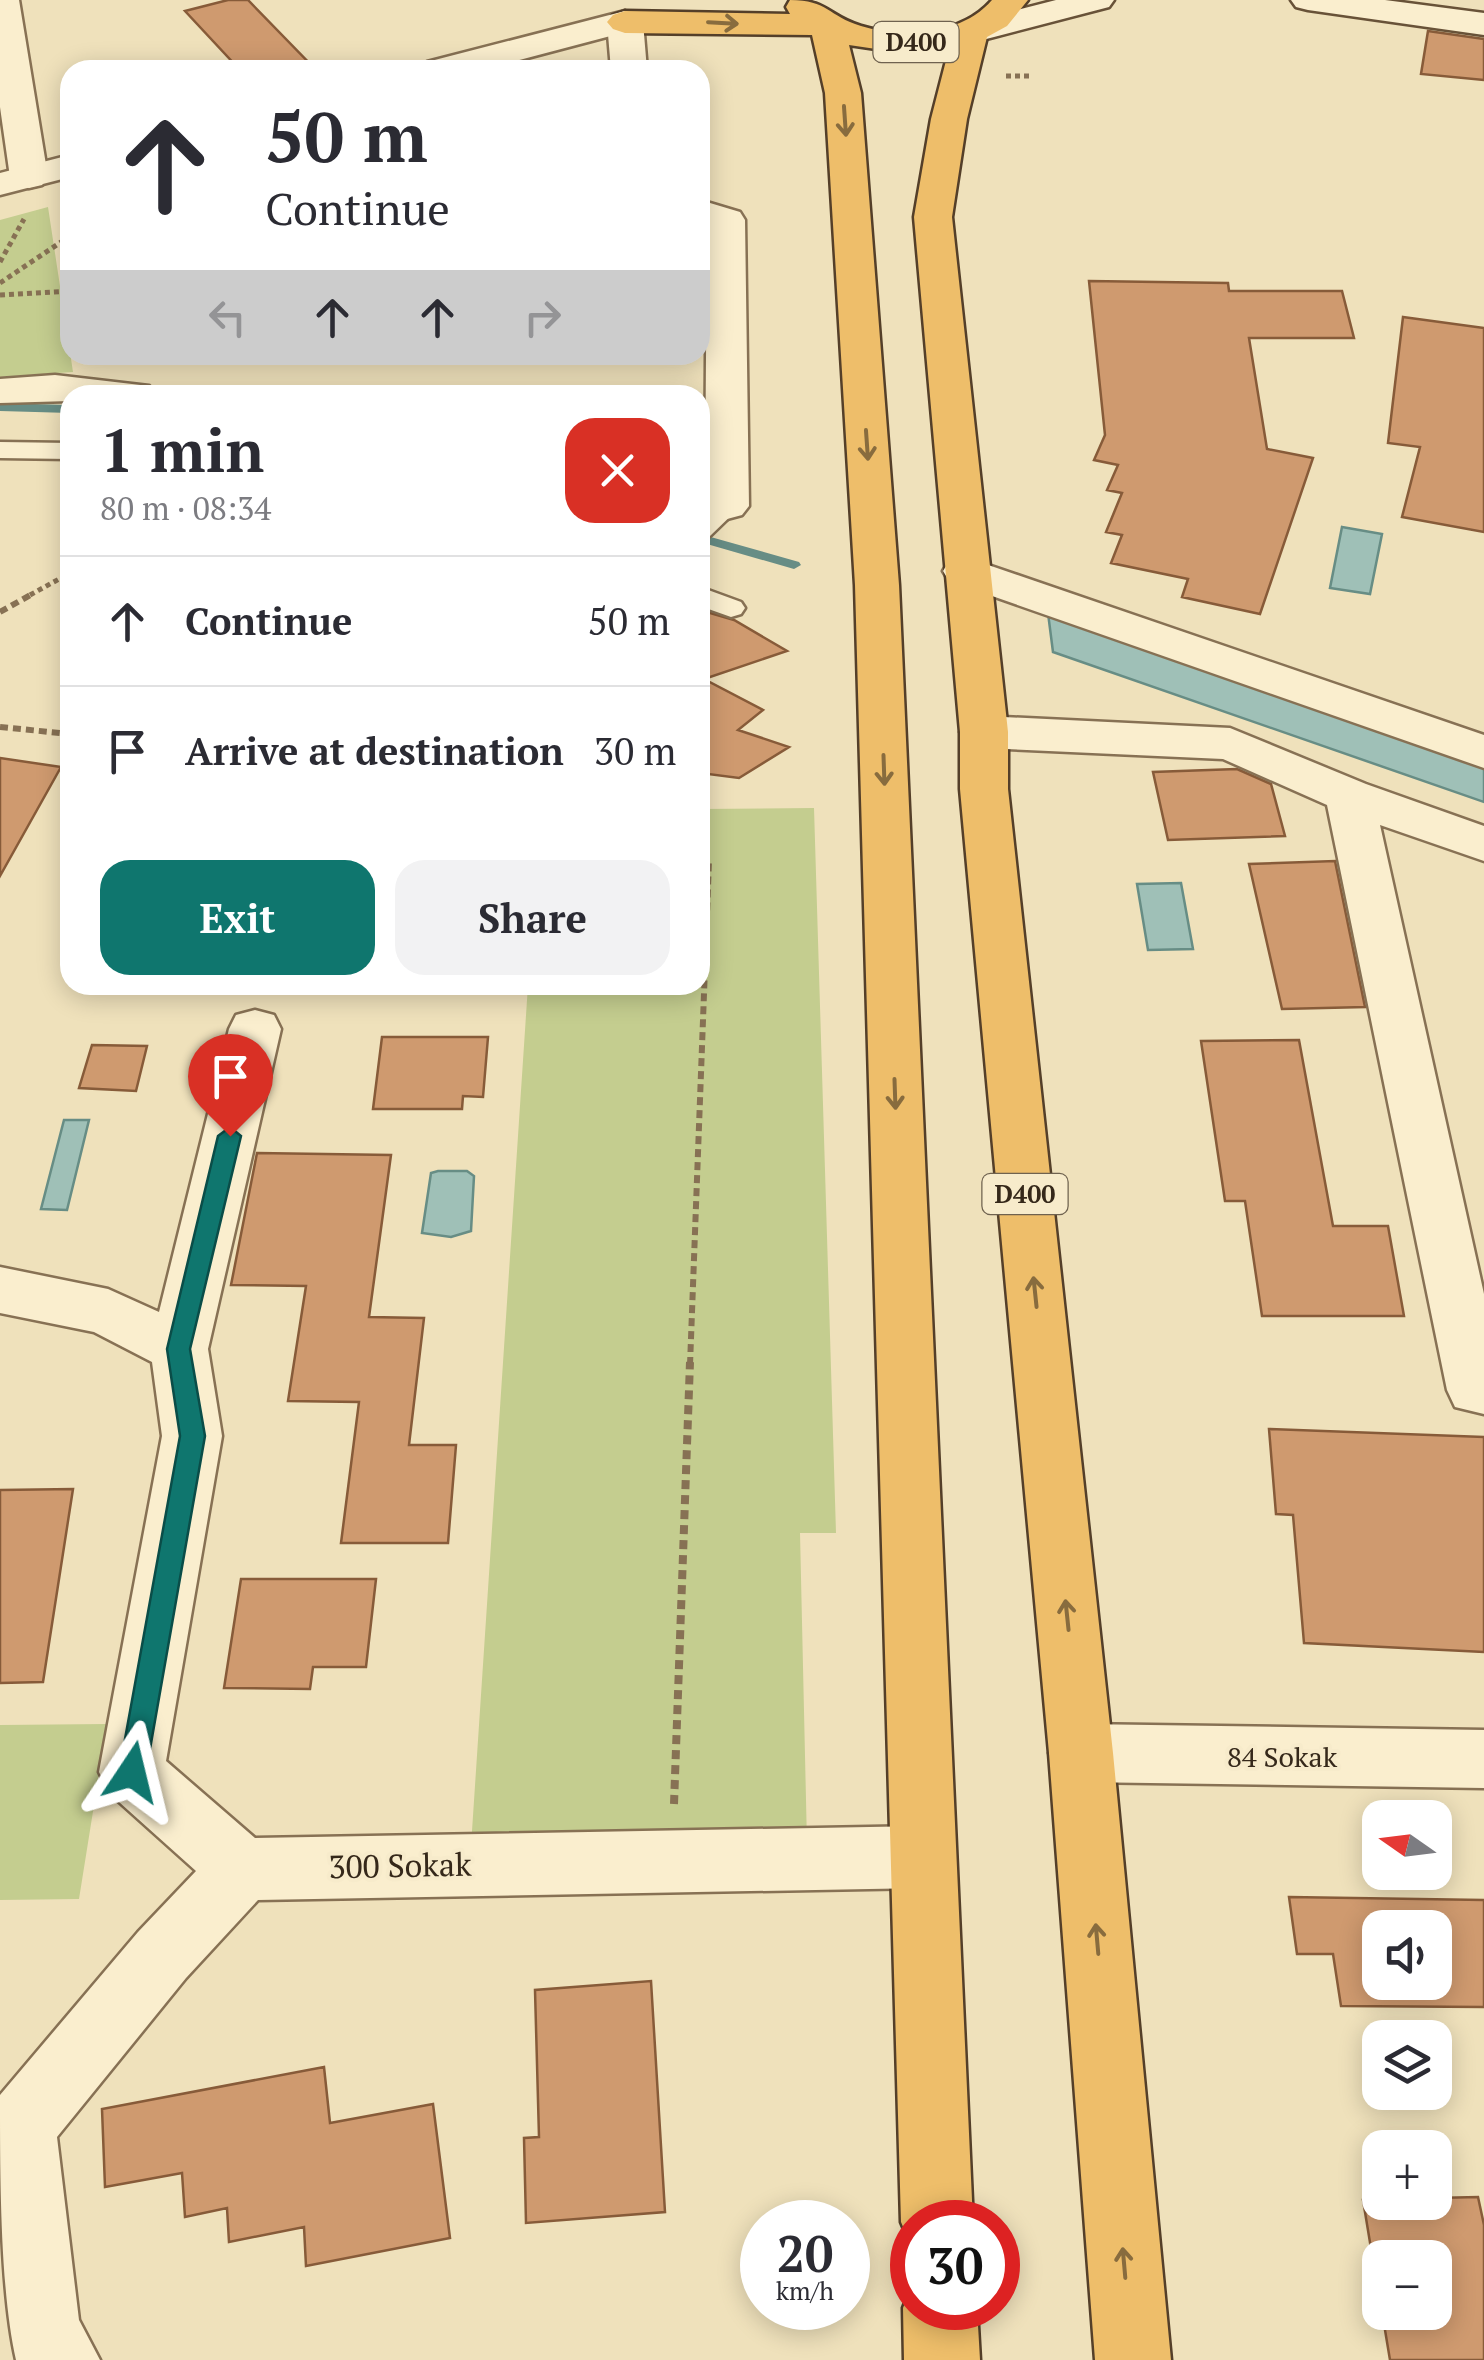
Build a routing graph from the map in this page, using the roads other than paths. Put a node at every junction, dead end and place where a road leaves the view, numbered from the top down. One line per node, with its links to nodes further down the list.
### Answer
1 (2, 0): 14 (street)
2 (678, 0): 9 (highway)
3 (1097, 0): 8 (street)
4 (1308, 0): 10 (street)
5 (1427, 0): 6 (street)
6 (1484, 6)
7 (812, 13): 8 (highway, D400); 9 (highway, one-way to 7); 34 (highway, D400, one-way to 34)
8 (991, 16): 21 (highway, D400)
9 (625, 22): 11 (street); 12 (street)
10 (1484, 24)
11 (479, 60)
12 (627, 60)
13 (60, 168): 14 (street)
14 (14, 180)
15 (710, 214): 20 (street)
16 (60, 388): 17 (street)
17 (0, 392)
18 (0, 450): 19 (lane)
19 (60, 450)
20 (710, 514)
21 (965, 571): 24 (highway, D400); 25 (street)
22 (710, 600): 23 (lane)
23 (732, 608)
24 (984, 732): 26 (street); 32 (highway, D400, one-way to 24)
25 (1484, 752)
26 (1349, 796): 27 (street); 31 (street)
27 (1484, 844)
28 (255, 1029): 30 (street)
29 (0, 1290): 30 (street)
30 (178, 1349): 35 (street)
31 (1484, 1390)
32 (1081, 1753): 33 (street, 84 Sokak); 41 (highway, D400, one-way to 32)
33 (1484, 1759)
34 (923, 1857): 35 (street, 300 Sokak); 37 (highway, D400)
35 (242, 1868): 36 (street)
36 (10, 2135): 39 (street)
37 (936, 2200)
38 (941, 2330): 40 (highway)
39 (62, 2360)
40 (942, 2360)
41 (1133, 2360)

